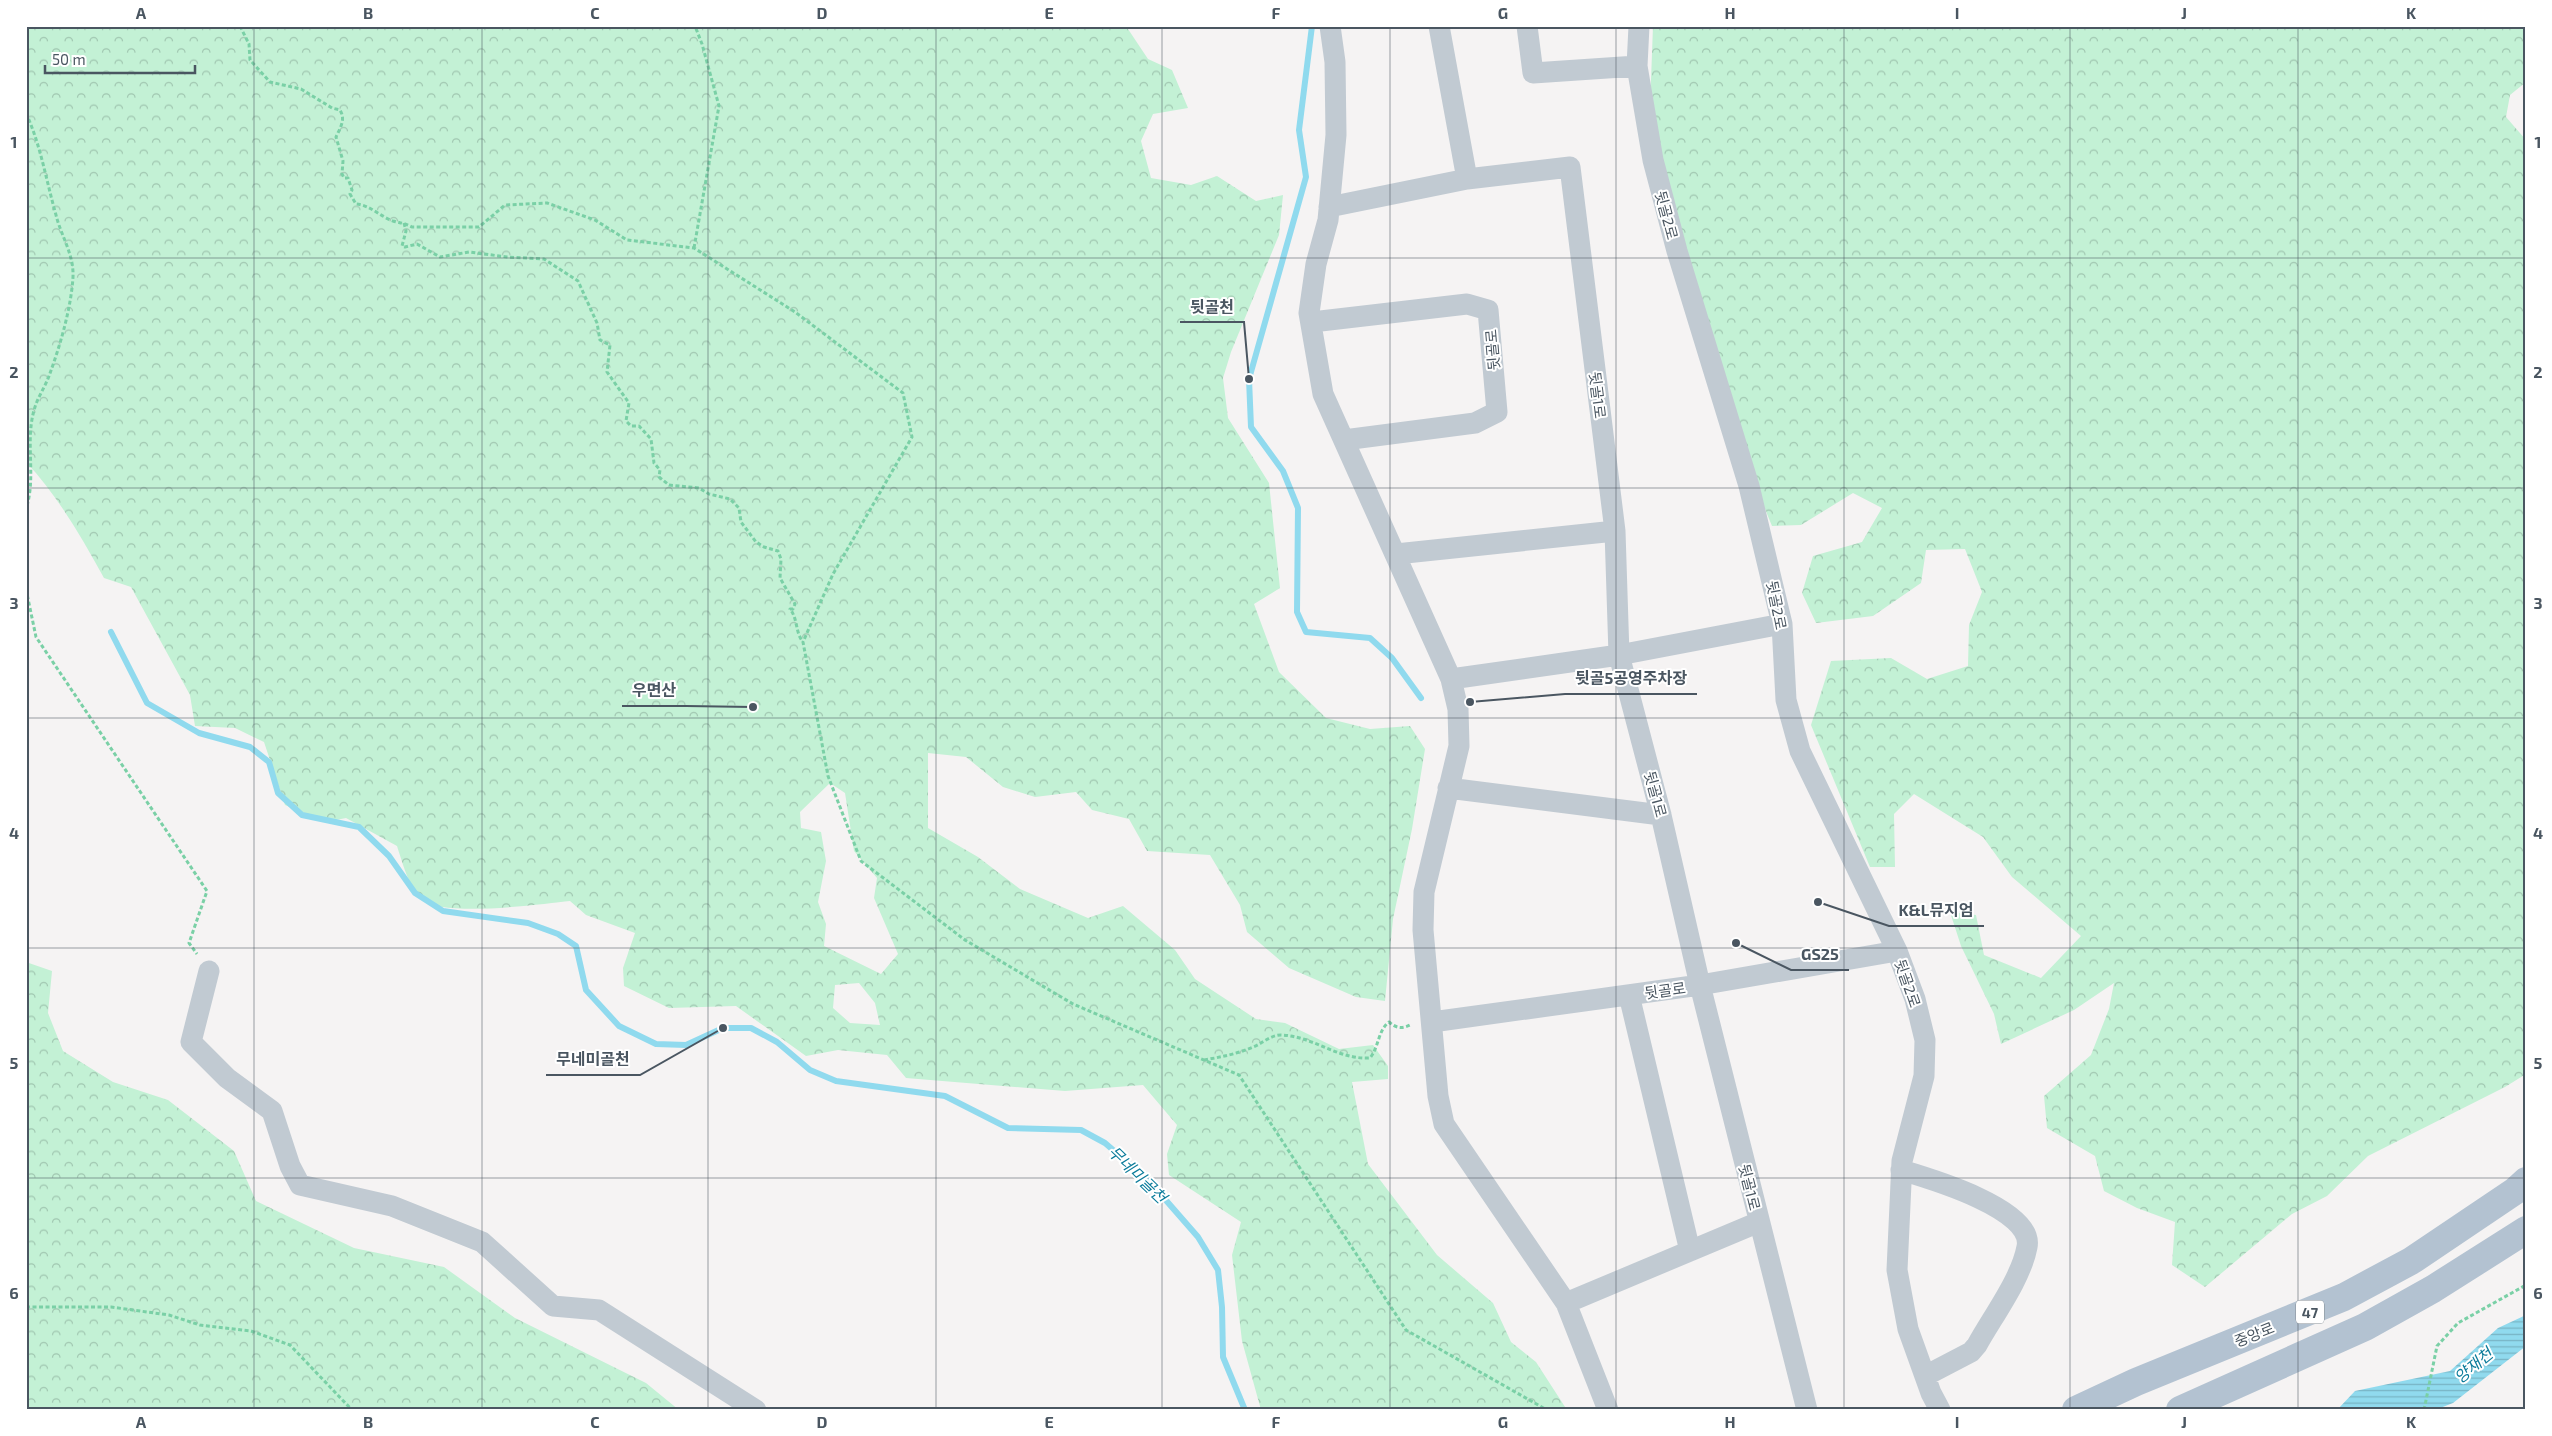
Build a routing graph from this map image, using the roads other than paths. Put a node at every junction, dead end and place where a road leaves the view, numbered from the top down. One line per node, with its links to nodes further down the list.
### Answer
1 (1330, 26): 7 (street)
2 (1438, 26): 6 (street)
3 (1527, 26): 5 (street)
4 (1639, 26): 5 (street, 뒷골2로)
5 (1637, 66): 12 (street, 뒷골2로)
6 (1467, 180): 7 (street); 10 (street, 뒷골1로)
7 (1329, 208): 8 (street)
8 (1312, 322): 9 (street); 9 (street, 뒷골로)
9 (1344, 440): 11 (street)
10 (1615, 531): 11 (street); 13 (street, 뒷골1로)
11 (1396, 554): 14 (street)
12 (1782, 624): 13 (street); 17 (street, 뒷골2로)
13 (1619, 656): 14 (street); 16 (street, 뒷골1로)
14 (1451, 679): 15 (street)
15 (1448, 788): 16 (street); 21 (street)
16 (1661, 815): 19 (street, 뒷골1로)
17 (1897, 951): 19 (street, 뒷골로); 22 (street, 뒷골2로)
18 (209, 971): 30 (street)
19 (1700, 985): 20 (street, 뒷골로); 24 (street, 뒷골1로)
20 (1629, 995): 21 (street, 뒷골로); 26 (street)
21 (1431, 1018): 27 (street)
22 (1901, 1170): 28 (street, 뒷골2로); 28 (street)
23 (2526, 1181): 34 (main road, 중앙로 / 47)
24 (1759, 1222): 26 (street); 32 (street, 뒷골1로)
25 (2526, 1230): 29 (main road, 47)
26 (1690, 1251): 27 (street)
27 (1566, 1303): 31 (street)
28 (1925, 1376): 33 (street, 뒷골2로)
29 (2189, 1407)
30 (756, 1410)
31 (1608, 1410)
32 (1807, 1410)
33 (1940, 1410)
34 (2076, 1410)

